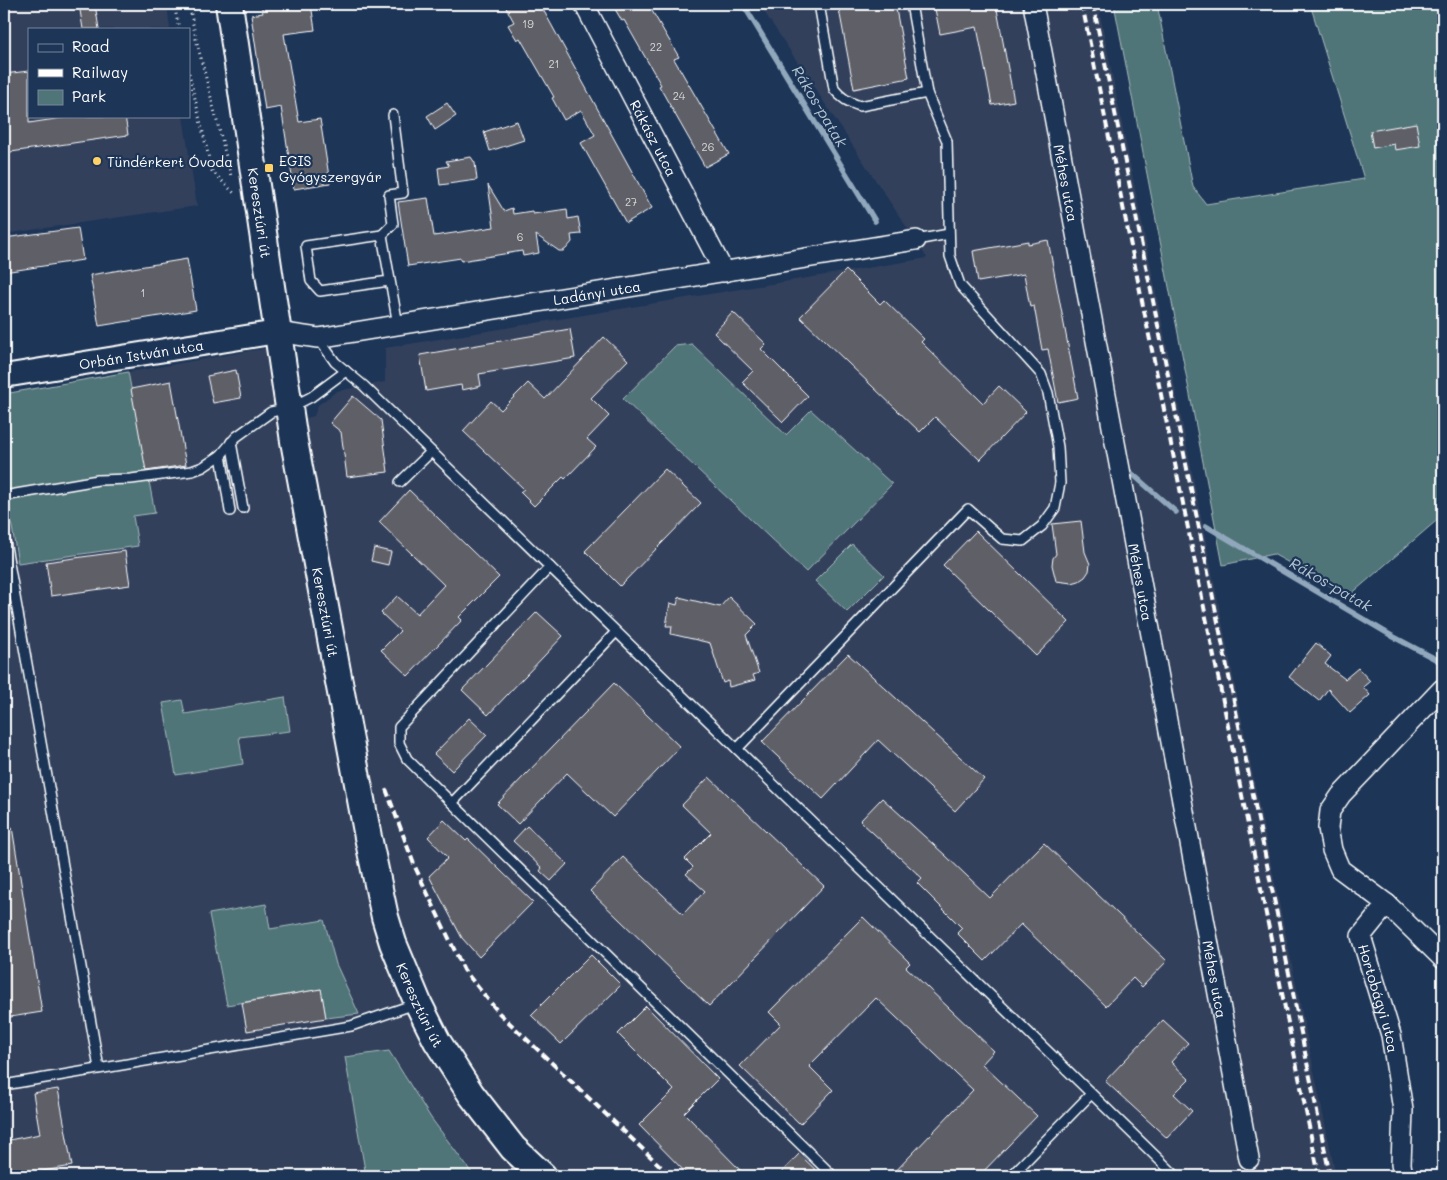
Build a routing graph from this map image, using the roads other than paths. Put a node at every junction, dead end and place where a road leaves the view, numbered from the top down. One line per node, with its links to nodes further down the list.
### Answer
1 (229, 4): 14 (main road, Keresztúri út)
2 (584, 4): 11 (street, Rákász utca)
3 (819, 4): 6 (lane)
4 (911, 4): 6 (lane)
5 (1033, 4): 38 (street, Méhes utca)
6 (927, 93): 8 (lane)
7 (394, 115): 9 (lane)
8 (949, 234): 10 (lane); 30 (lane)
9 (382, 235): 12 (lane); 12 (lane)
10 (916, 240): 11 (street, Ladányi utca)
11 (724, 272): 13 (street, Ladányi utca)
12 (390, 281): 13 (lane)
13 (398, 325): 15 (street, Ladányi utca)
14 (277, 332): 15 (street, Ladányi utca); 17 (street, Orbán István utca); 18 (main road, Keresztúri út)
15 (318, 338): 16 (lane)
16 (346, 371): 18 (lane); 20 (lane)
17 (4, 376)
18 (289, 408): 19 (lane); 34 (main road, Keresztúri út)
19 (231, 442): 21 (lane); 24 (lane)
20 (431, 452): 22 (lane); 27 (lane)
21 (221, 456): 23 (lane); 25 (lane)
22 (400, 482)
23 (4, 496)
24 (242, 508)
25 (230, 511)
26 (4, 534): 35 (lane)
27 (550, 567): 28 (lane); 31 (lane)
28 (616, 632): 30 (lane); 31 (lane)
29 (1442, 689): 32 (street)
30 (737, 749): 37 (lane)
31 (452, 803): 40 (lane)
32 (1387, 904): 33 (street); 43 (street, Hortobágyi utca)
33 (1443, 959)
34 (418, 1003): 35 (lane); 39 (main road, Keresztúri út)
35 (99, 1068): 36 (lane)
36 (4, 1085)
37 (1091, 1094): 41 (lane); 42 (lane)
38 (1249, 1159)
39 (543, 1176)
40 (833, 1176)
41 (1011, 1176)
42 (1176, 1176)
43 (1403, 1176)

